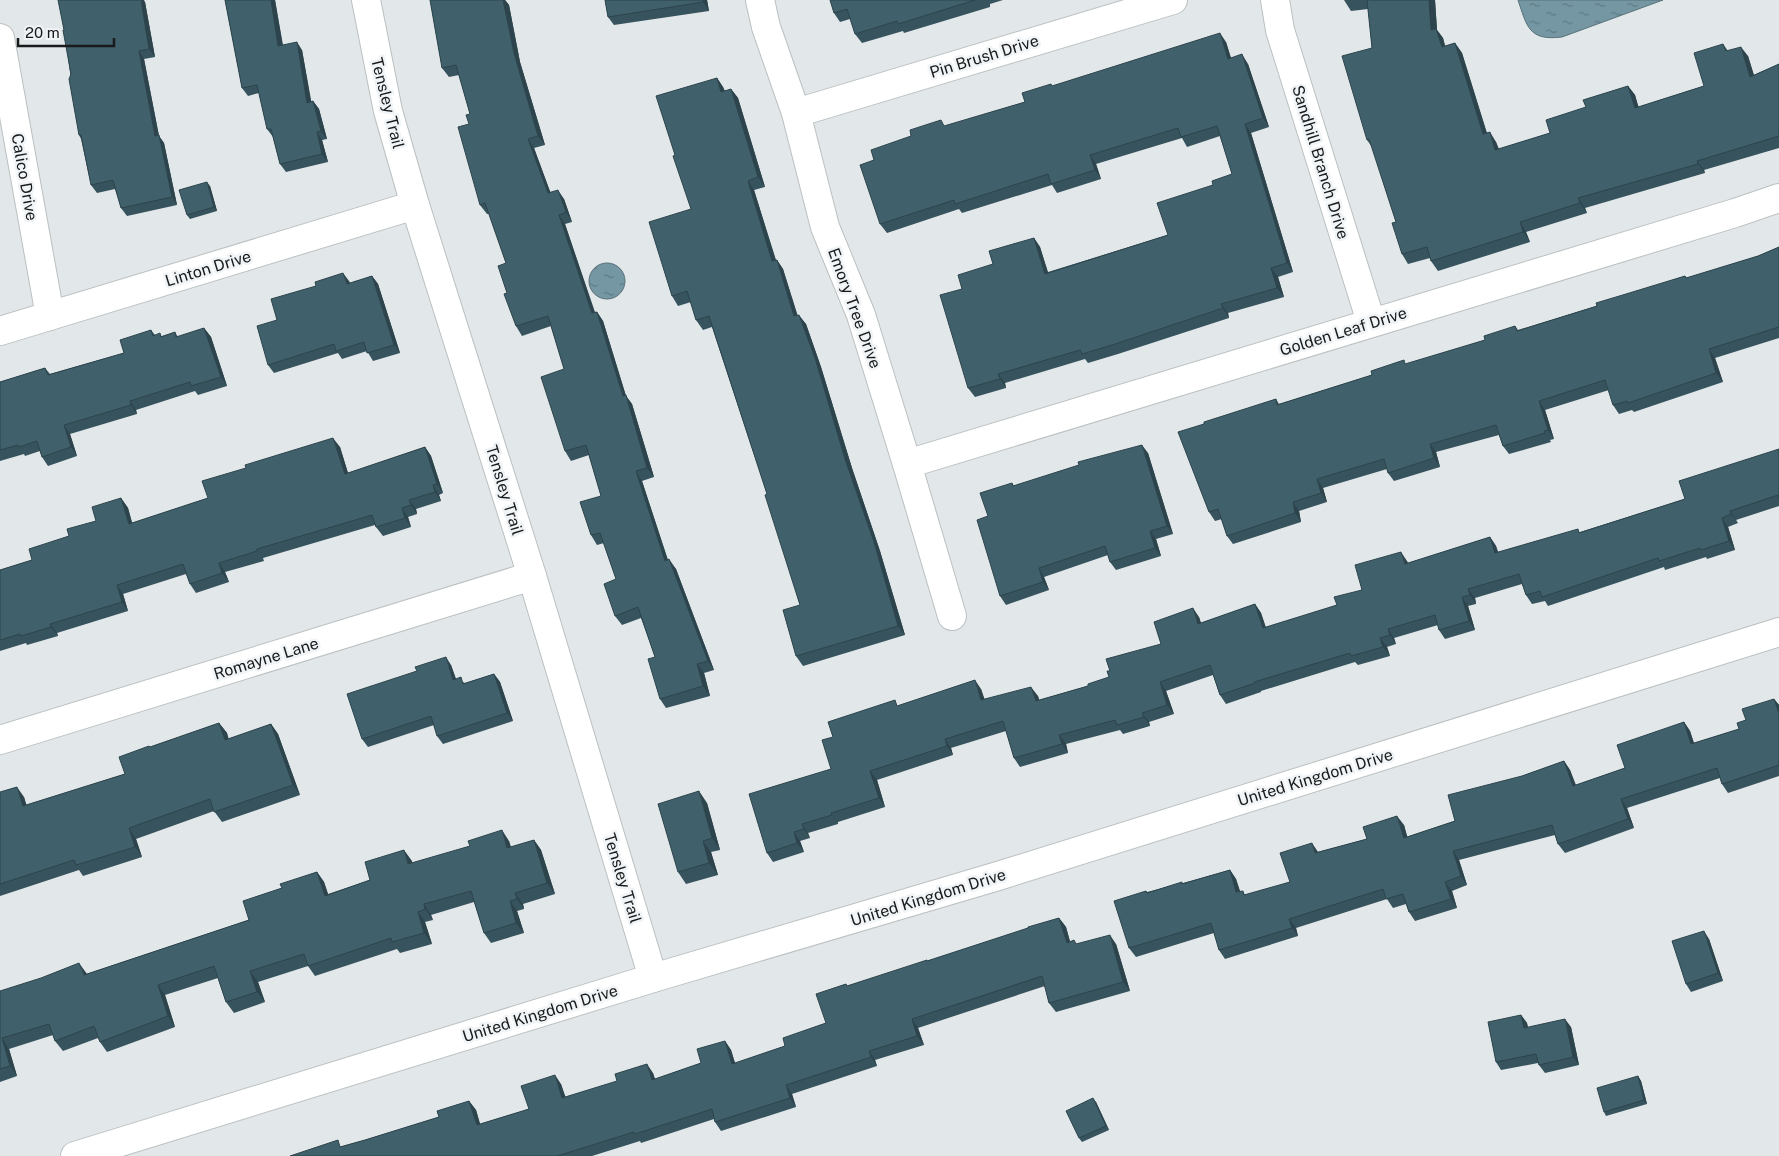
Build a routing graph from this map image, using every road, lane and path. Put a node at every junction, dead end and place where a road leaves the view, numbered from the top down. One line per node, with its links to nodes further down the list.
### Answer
1 (366, 0): 8 (street, Tensley Trail)
2 (760, 0): 6 (street, Emory Tree Drive)
3 (1173, 0): 6 (street, Pin Brush Drive)
4 (1275, 0): 10 (street, Sandhill Branch Drive)
5 (0, 38): 9 (street, Calico Drive)
6 (796, 113): 12 (street, Emory Tree Drive)
7 (1779, 198): 10 (street, Golden Leaf Drive)
8 (415, 205): 9 (street, Linton Drive); 13 (street, Tensley Trail)
9 (50, 316): 11 (street, Linton Drive)
10 (1370, 322): 12 (street, Golden Leaf Drive)
11 (0, 331)
12 (907, 464): 14 (street, Emory Tree Drive)
13 (532, 576): 16 (street, Romayne Lane); 17 (street, Tensley Trail)
14 (952, 616)
15 (1779, 632): 17 (street, United Kingdom Drive)
16 (0, 740)
17 (653, 978): 18 (street, United Kingdom Drive)
18 (75, 1156)

